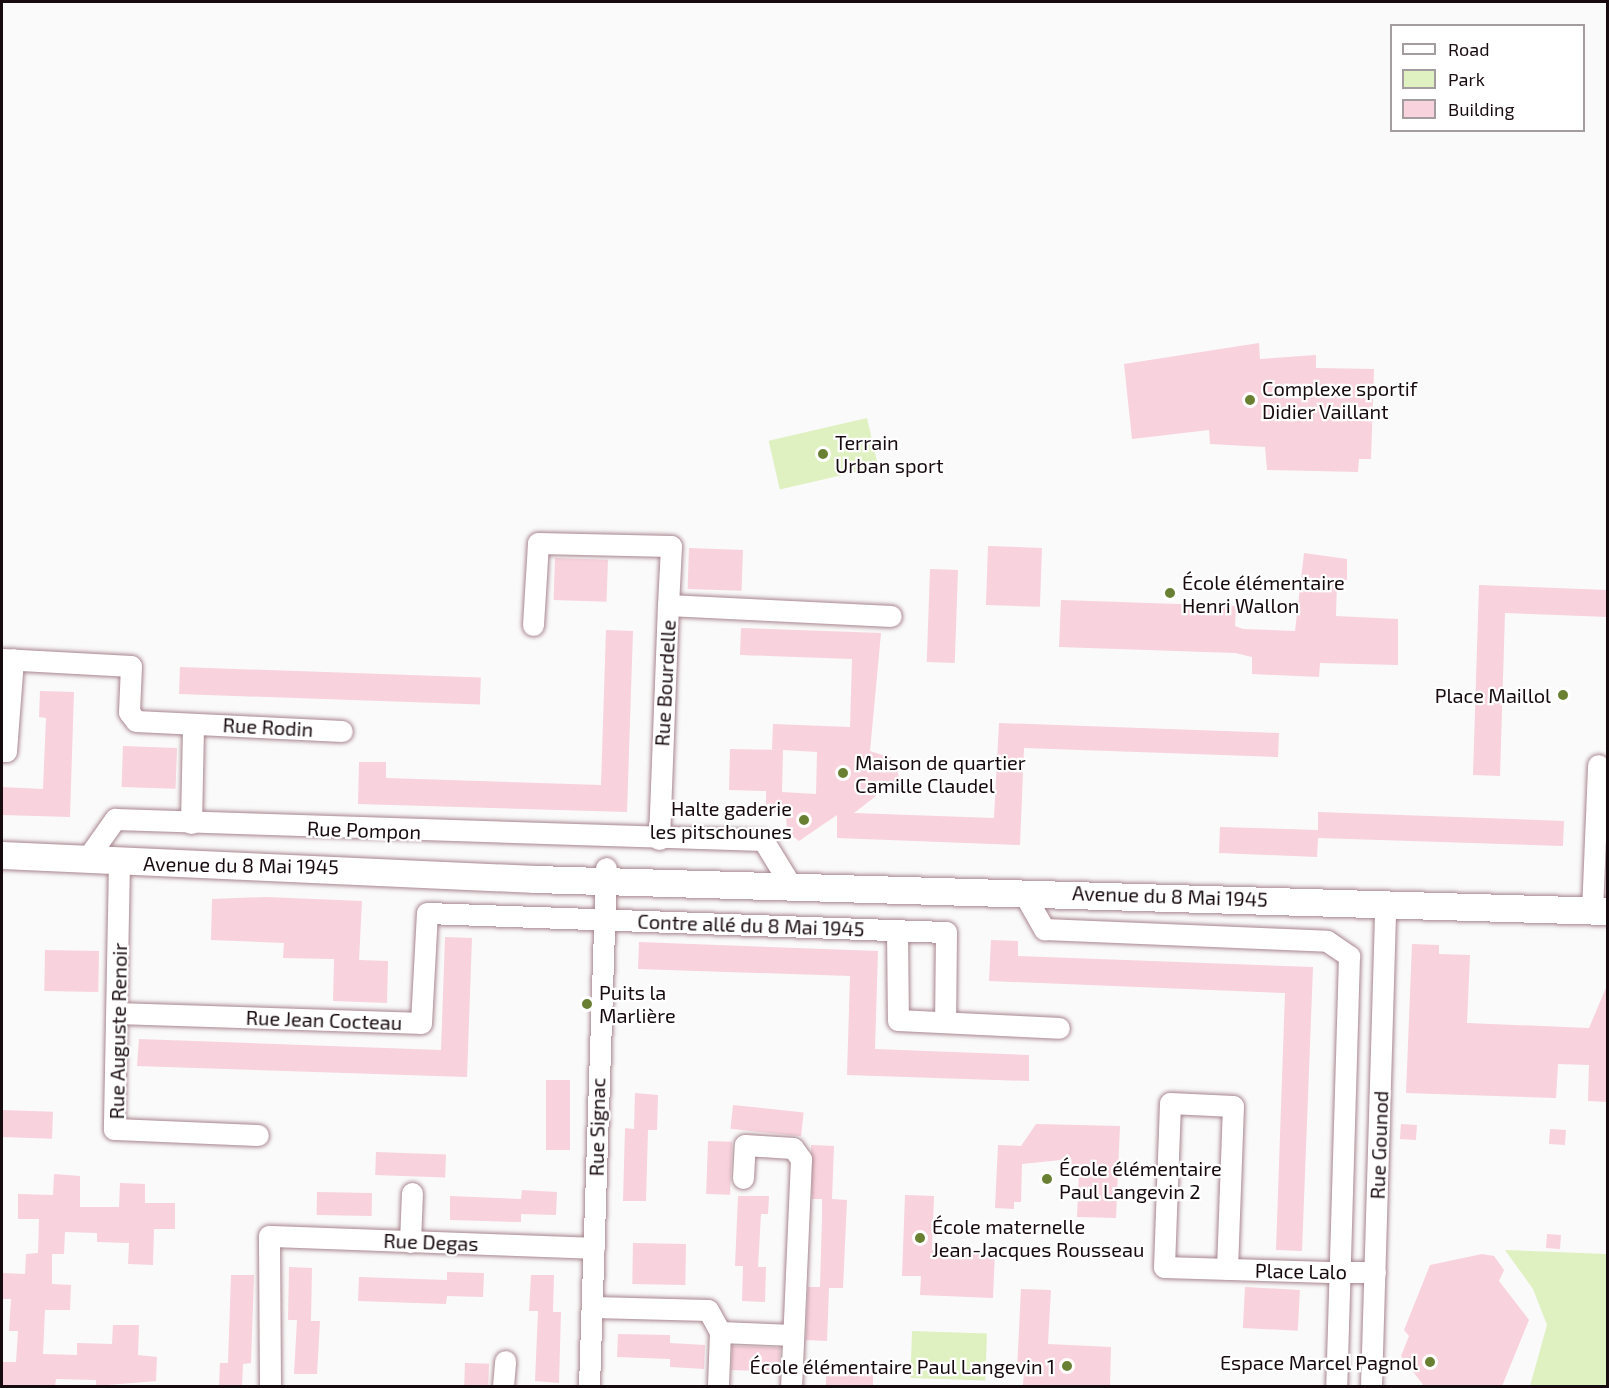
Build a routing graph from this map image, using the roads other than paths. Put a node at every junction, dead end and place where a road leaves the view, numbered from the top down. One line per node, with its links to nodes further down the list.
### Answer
1 (668, 605): 2 (street, Rue Bourdelle); 3 (street); 10 (street, Rue Bourdelle)
2 (891, 616)
3 (533, 626)
4 (7, 659): 5 (street, Rue Rodin); 7 (street)
5 (194, 724): 6 (street, Rue Rodin); 9 (street, Rue Rodin)
6 (342, 731)
7 (2, 751)
8 (1598, 765): 18 (street)
9 (191, 823): 10 (street, Rue Pompon); 12 (street, Rue Pompon)
10 (659, 839): 15 (street, Rue Pompon)
11 (2, 855): 12 (main road, Avenue du 8 Mai 1945)
12 (88, 857): 13 (main road, Avenue du 8 Mai 1945)
13 (119, 862): 14 (main road, Avenue du 8 Mai 1945); 21 (street, Rue Auguste Renoir)
14 (606, 875): 15 (main road, Avenue du 8 Mai 1945); 19 (street, Rue Signac)
15 (790, 884): 16 (main road, Avenue du 8 Mai 1945)
16 (1023, 892): 17 (main road, Avenue du 8 Mai 1945); 30 (street)
17 (1385, 903): 18 (main road, Avenue du 8 Mai 1945); 31 (street, Rue Gounod)
18 (1600, 911)
19 (604, 920): 20 (street, Contre allé du 8 Mai 1945); 21 (street, Rue Jean Cocteau); 28 (street, Rue Signac)
20 (897, 930): 22 (street); 22 (street, Contre allé du 8 Mai 1945)
21 (119, 1013): 24 (street, Rue Auguste Renoir)
22 (945, 1022): 23 (street)
23 (1059, 1028)
24 (258, 1135)
25 (743, 1178): 34 (street)
26 (412, 1193): 27 (street)
27 (410, 1242): 28 (street, Rue Degas); 36 (street, Rue Degas)
28 (594, 1248): 32 (street, Rue Signac)
29 (1227, 1269): 29 (street, Place Lalo); 30 (street, Place Lalo)
30 (1337, 1272): 31 (street, Place Lalo); 41 (street)
31 (1375, 1272): 42 (street, Rue Gounod)
32 (594, 1307): 33 (street); 38 (street, Rue Signac)
33 (720, 1332): 34 (street); 39 (street)
34 (793, 1335): 40 (street)
35 (505, 1361): 37 (street)
36 (270, 1386)
37 (503, 1386)
38 (589, 1386)
39 (718, 1386)
40 (791, 1386)
41 (1336, 1386)
42 (1371, 1386)

